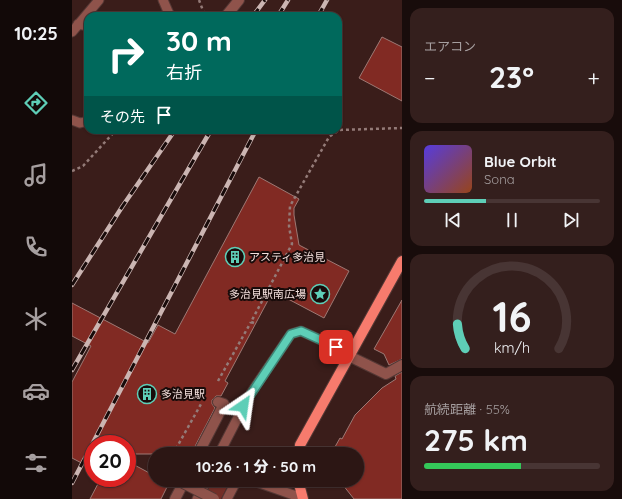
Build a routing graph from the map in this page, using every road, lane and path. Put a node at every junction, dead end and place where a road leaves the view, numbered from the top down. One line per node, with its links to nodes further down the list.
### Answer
1 (99, 0): 5 (lane)
2 (163, 0): 6 (lane)
3 (199, 0): 7 (path)
4 (239, 0): 8 (street)
5 (89, 12)
6 (168, 12)
7 (204, 12)
8 (229, 12)
9 (84, 18): 10 (lane)
10 (75, 28)
11 (72, 120): 12 (lane)
12 (84, 122)
13 (402, 128): 14 (path)
14 (342, 130)
15 (112, 134): 17 (path)
16 (333, 134): 21 (path)
17 (72, 172)
18 (402, 261): 19 (main road)
19 (351, 357): 20 (street); 26 (lane); 27 (main road)
20 (402, 365)
21 (218, 381)
22 (218, 402): 25 (street)
23 (201, 404): 24 (path)
24 (177, 447)
25 (202, 447)
26 (223, 447)
27 (300, 447)
28 (181, 487): 34 (street)
29 (194, 487): 36 (street, bridge)
30 (203, 487): 35 (lane)
31 (233, 487): 37 (lane)
32 (270, 487): 38 (lane)
33 (299, 487): 38 (main road)
34 (175, 499)
35 (197, 499)
36 (214, 499)
37 (227, 499)
38 (302, 499)

